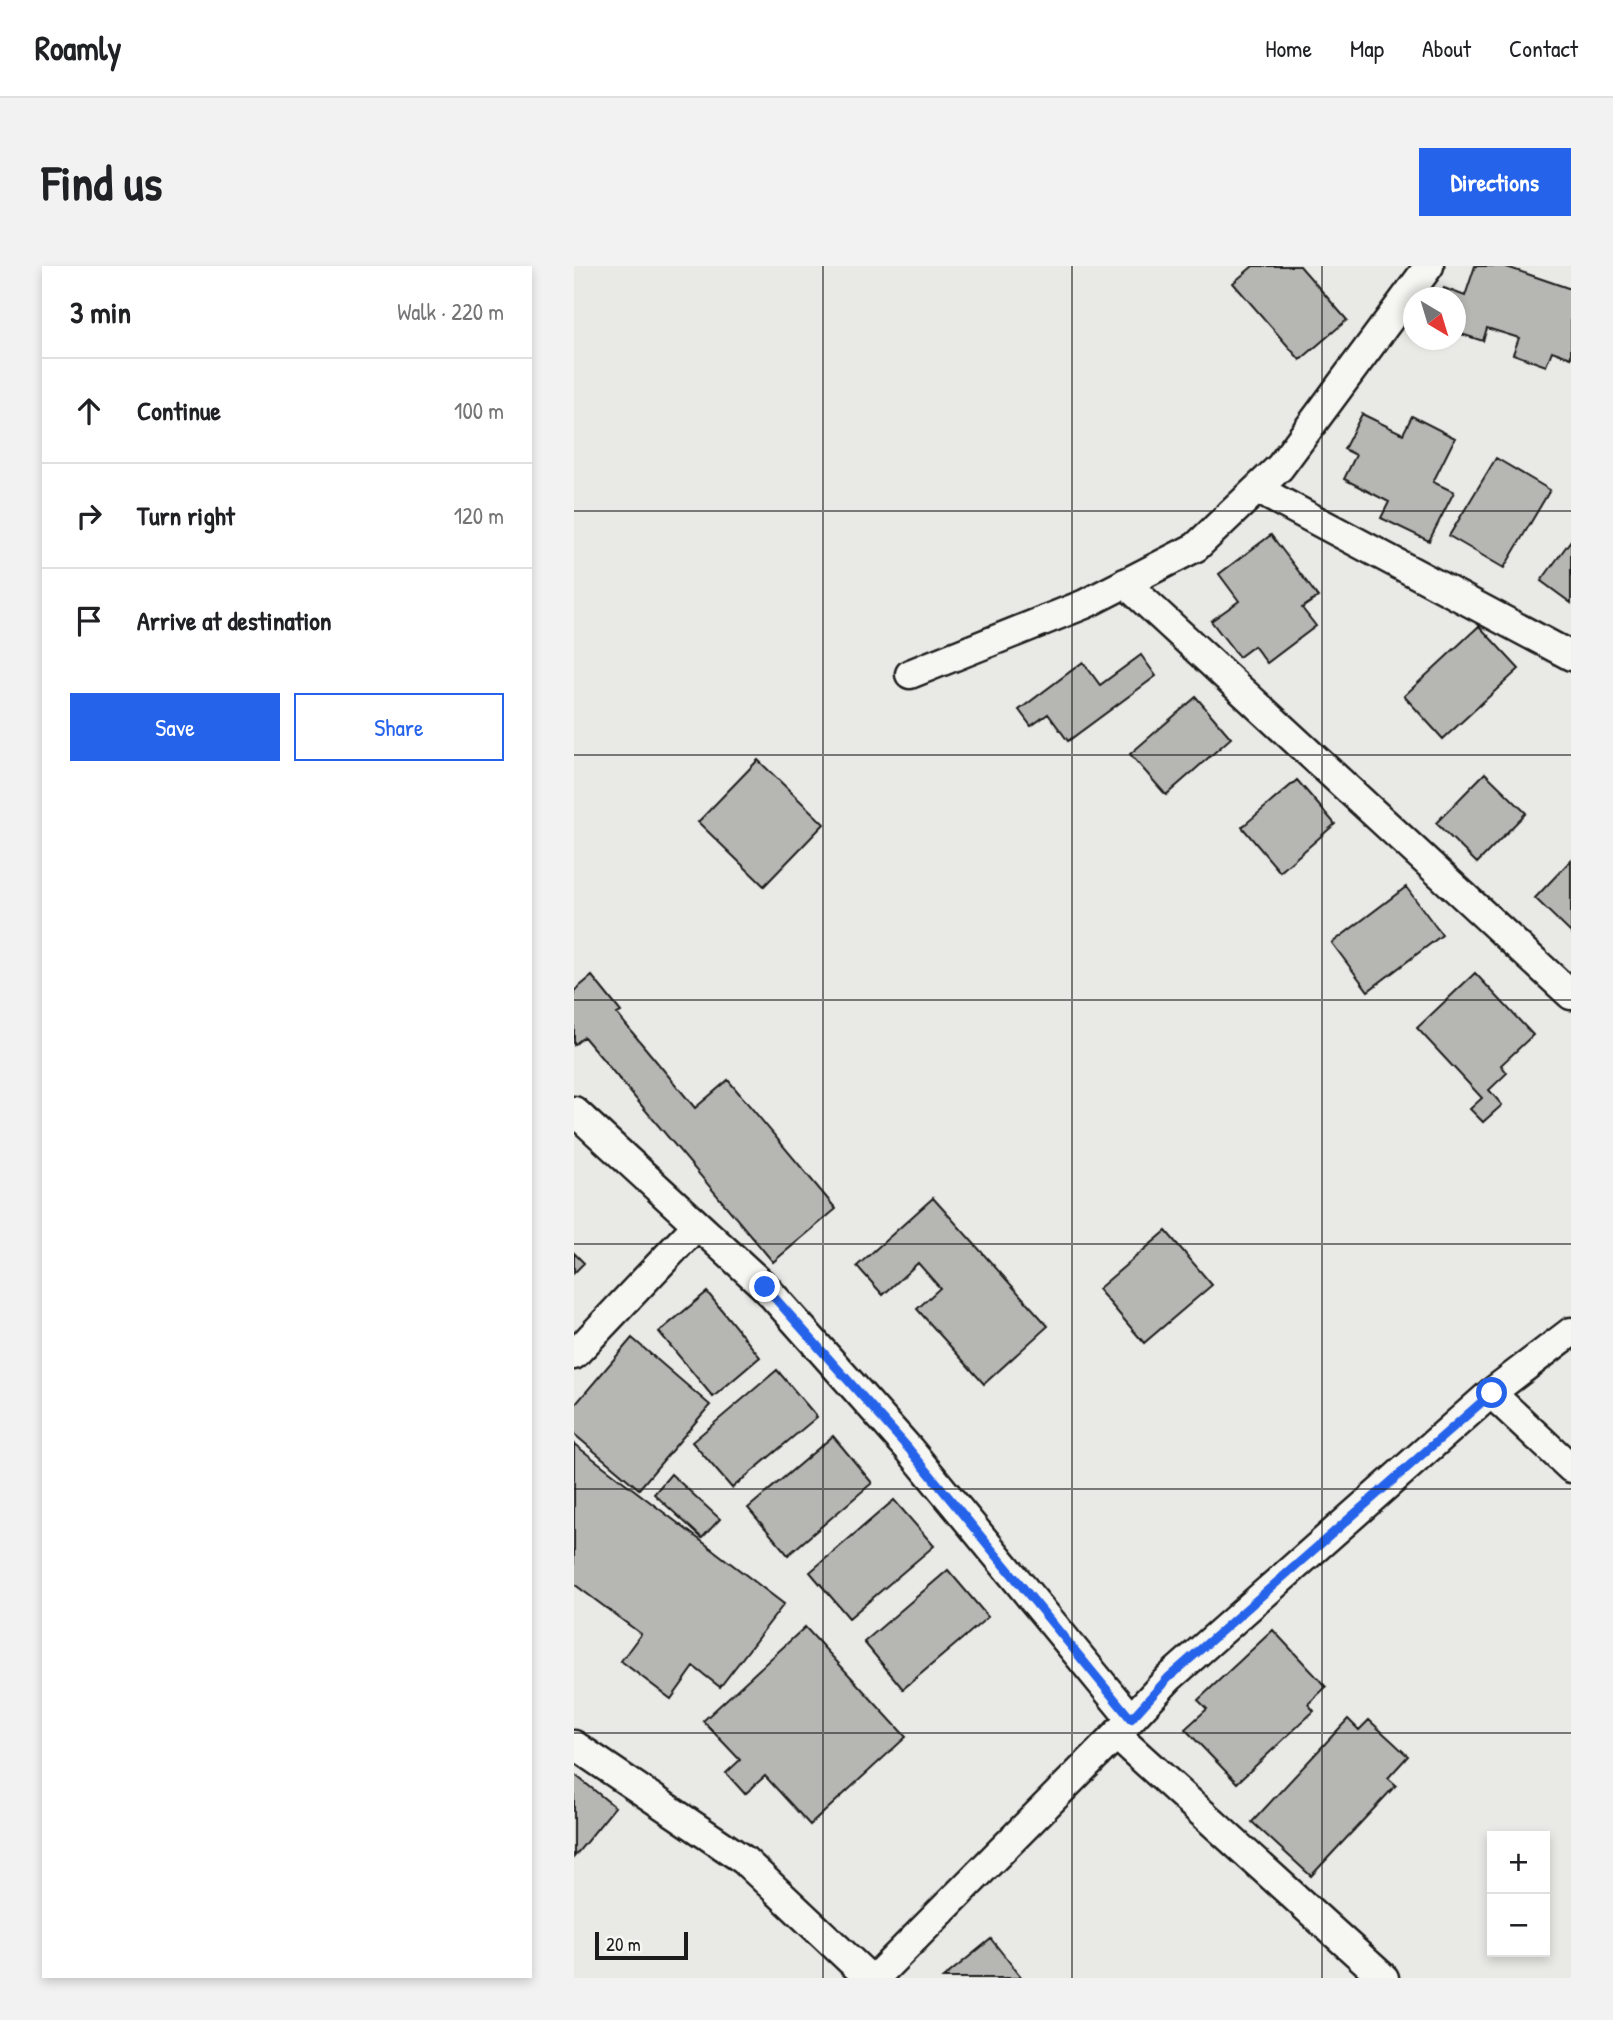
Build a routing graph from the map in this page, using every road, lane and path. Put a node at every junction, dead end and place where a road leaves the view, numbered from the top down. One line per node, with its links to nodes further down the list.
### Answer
1 (1429, 266): 2 (street)
2 (1257, 489): 3 (street); 4 (street)
3 (1125, 583): 5 (street); 6 (street)
4 (1571, 656)
5 (910, 674)
6 (1571, 995)
7 (574, 1111): 8 (street)
8 (697, 1225): 10 (street); 13 (street)
9 (1571, 1332): 11 (street)
10 (574, 1355)
11 (1492, 1393): 12 (street); 13 (street)
12 (1571, 1468)
13 (1124, 1727): 16 (street); 17 (street)
14 (574, 1745): 15 (street)
15 (869, 1978)
16 (875, 1978)
17 (1384, 1978)

